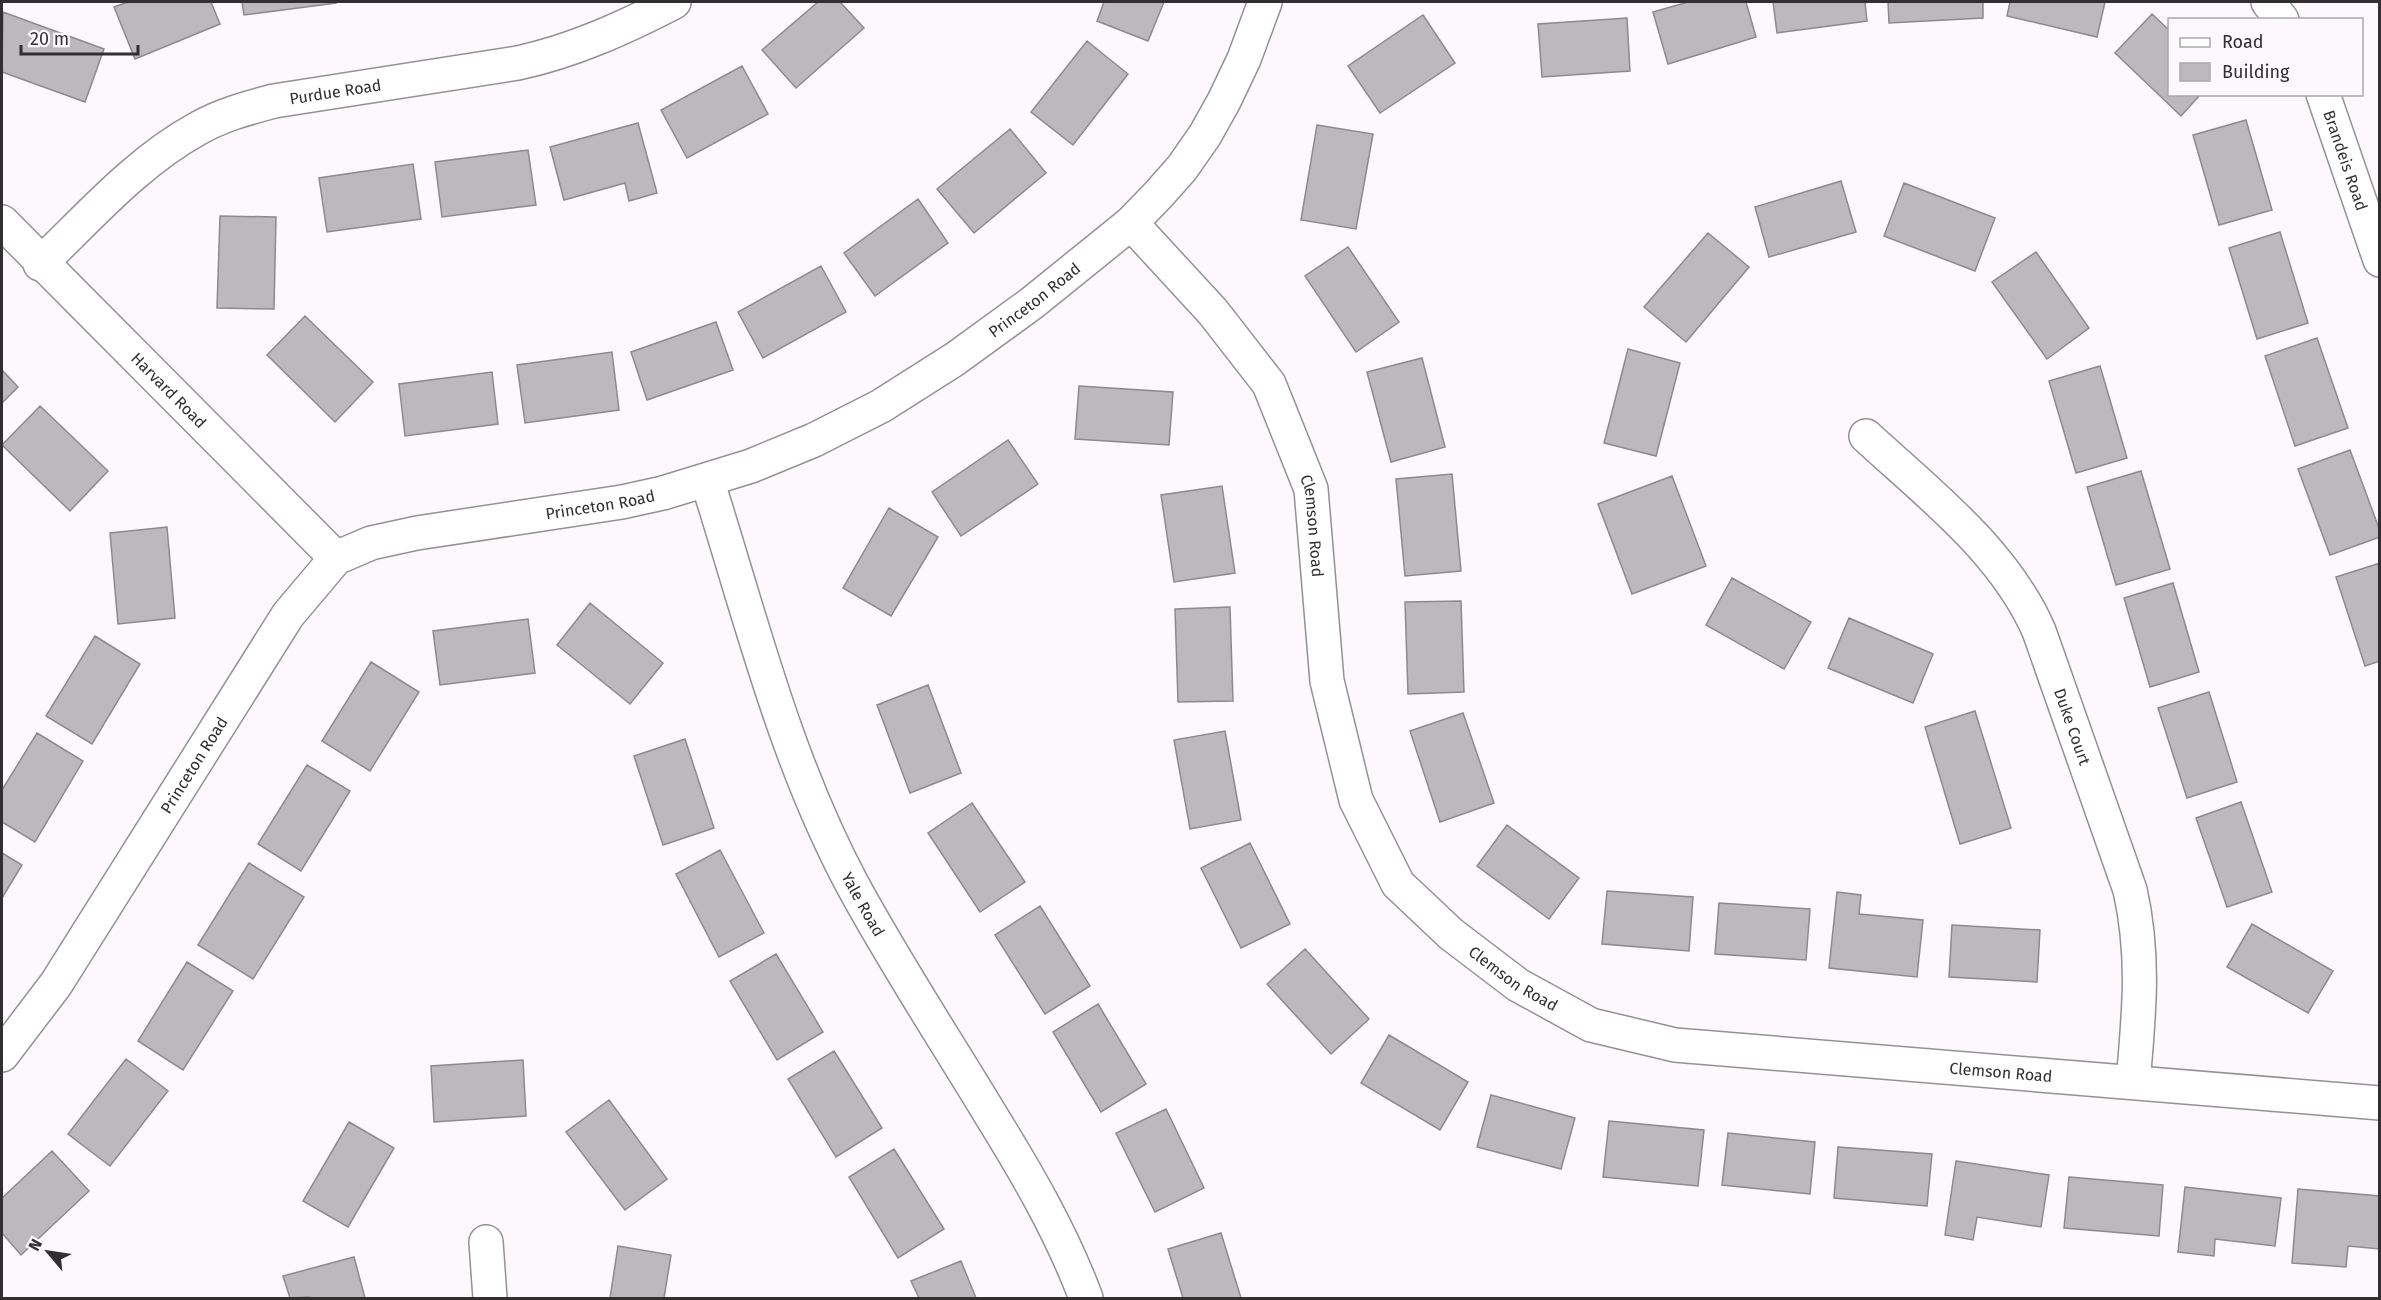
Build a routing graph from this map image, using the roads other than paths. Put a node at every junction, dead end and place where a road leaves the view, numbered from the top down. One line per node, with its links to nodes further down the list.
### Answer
1 (674, 2): 9 (street, Purdue Road)
2 (1265, 2): 7 (street, Princeton Road)
3 (2268, 2): 4 (street)
4 (2280, 18)
5 (2324, 96): 8 (street, Brandeis Road)
6 (2, 222): 9 (street, Harvard Road)
7 (1131, 223): 11 (street, Princeton Road); 14 (street, Clemson Road)
8 (2379, 261)
9 (40, 264): 12 (street, Harvard Road)
10 (1866, 436): 14 (street, Duke Court)
11 (707, 480): 12 (street, Princeton Road); 18 (street, Yale Road)
12 (336, 558): 13 (street, Princeton Road)
13 (2, 1055)
14 (2133, 1082): 15 (street, Clemson Road)
15 (2379, 1103)
16 (486, 1242): 17 (street)
17 (489, 1299)
18 (1086, 1299)

